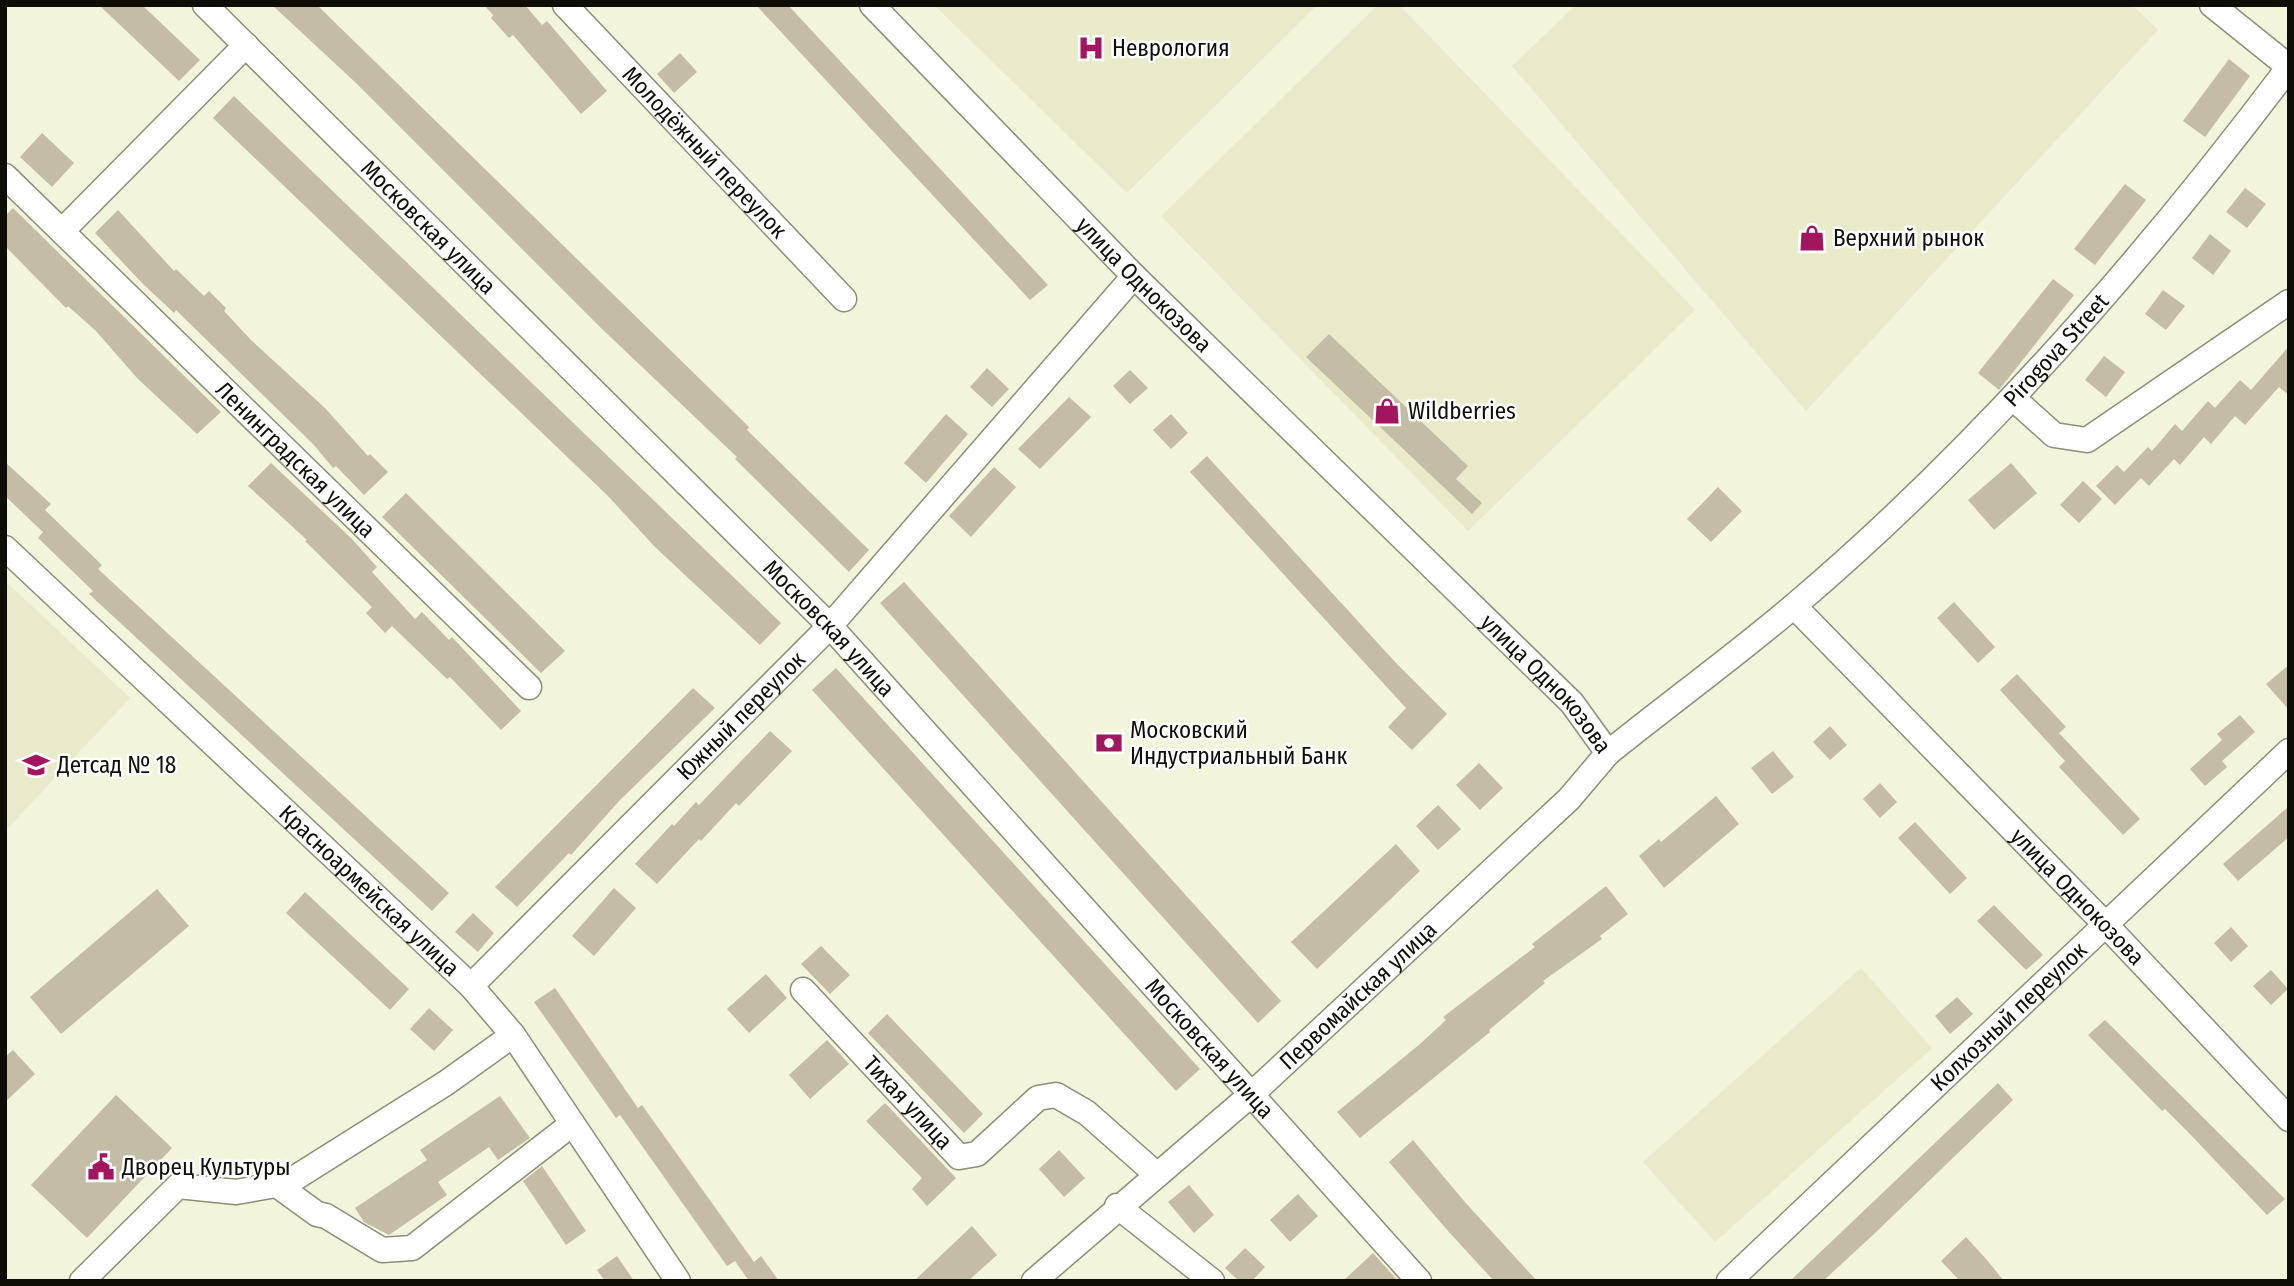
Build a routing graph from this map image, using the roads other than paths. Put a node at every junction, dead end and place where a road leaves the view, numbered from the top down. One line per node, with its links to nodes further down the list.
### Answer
1 (205, 5): 5 (street, Московская улица)
2 (565, 5): 10 (street, Молодёжный переулок)
3 (872, 5): 9 (street, улица Однокозова)
4 (2212, 5): 6 (street)
5 (246, 45): 8 (street); 15 (street, Московская улица)
6 (2289, 67): 12 (street, Pirogova Street)
7 (5, 176): 8 (street, Ленинградская улица)
8 (62, 231): 16 (street, Ленинградская улица)
9 (1134, 275): 15 (street, Южный переулок); 18 (street, улица Однокозова)
10 (844, 299)
11 (2289, 302): 12 (street)
12 (2014, 399): 14 (street, Pirogova Street)
13 (5, 548): 20 (street, Красноармейская улица)
14 (1794, 606): 18 (street, улица Однокозова); 19 (street, улица Однокозова)
15 (830, 626): 20 (street, Южный переулок); 23 (street, Московская улица)
16 (529, 687)
17 (2289, 751): 19 (street, Колхозный переулок)
18 (1608, 752): 23 (street, Первомайская улица)
19 (2105, 924): 24 (street, улица Однокозова); 36 (street, Колхозный переулок)
20 (471, 986): 22 (street, Красноармейская улица)
21 (803, 990): 27 (street, Тихая улица)
22 (513, 1035): 25 (street, Красноармейская улица); 26 (street)
23 (1253, 1093): 27 (street, Первомайская улица); 35 (street, Московская улица)
24 (2289, 1119)
25 (572, 1124): 30 (street); 32 (street, Красноармейская улица)
26 (312, 1170): 28 (street); 30 (street)
27 (1156, 1174): 29 (street, Первомайская улица)
28 (276, 1185): 30 (street); 31 (street)
29 (1117, 1206): 33 (street, Первомайская улица); 34 (street)
30 (327, 1216)
31 (82, 1281)
32 (678, 1281)
33 (1034, 1281)
34 (1212, 1281)
35 (1419, 1281)
36 (1729, 1281)

